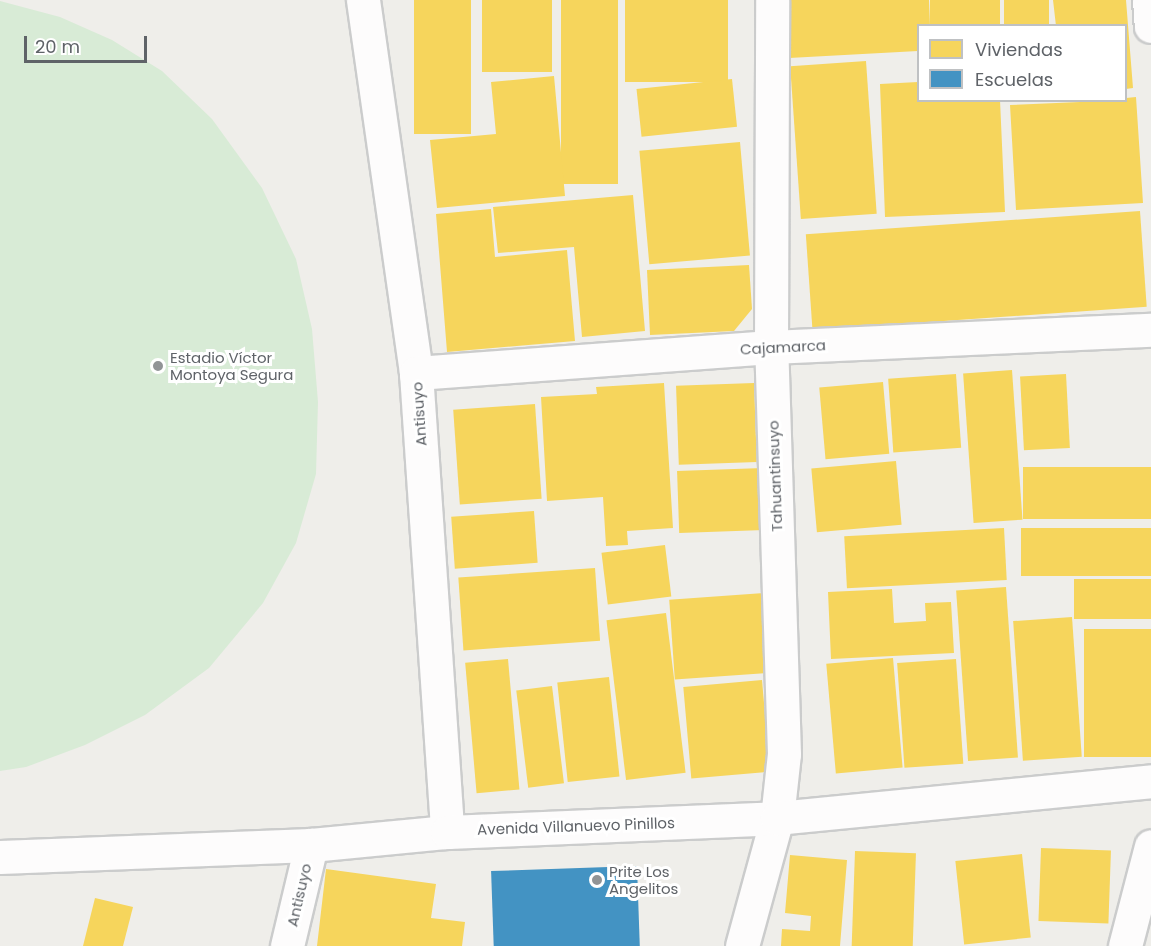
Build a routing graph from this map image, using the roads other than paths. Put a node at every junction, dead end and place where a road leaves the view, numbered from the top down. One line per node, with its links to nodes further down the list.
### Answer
1 (363, 0): 7 (street, Antisuyo)
2 (772, 0): 6 (street, Tahuantinsuyo)
3 (1149, 0): 4 (street)
4 (1151, 26)
5 (1151, 330): 6 (street, Cajamarca)
6 (771, 347): 7 (street, Cajamarca); 9 (street, Tahuantinsuyo)
7 (416, 372): 10 (street, Antisuyo)
8 (1151, 781): 9 (street, Avenida Villanuevo Pinillos)
9 (777, 818): 10 (street, Avenida Villanuevo Pinillos); 15 (street, Tahuantinsuyo)
10 (447, 832): 11 (street, Avenida Villanuevo Pinillos)
11 (311, 844): 13 (street, Avenida Villanuevo Pinillos); 14 (street, Antisuyo)
12 (1151, 846): 16 (street)
13 (0, 857)
14 (287, 946)
15 (742, 946)
16 (1125, 946)

